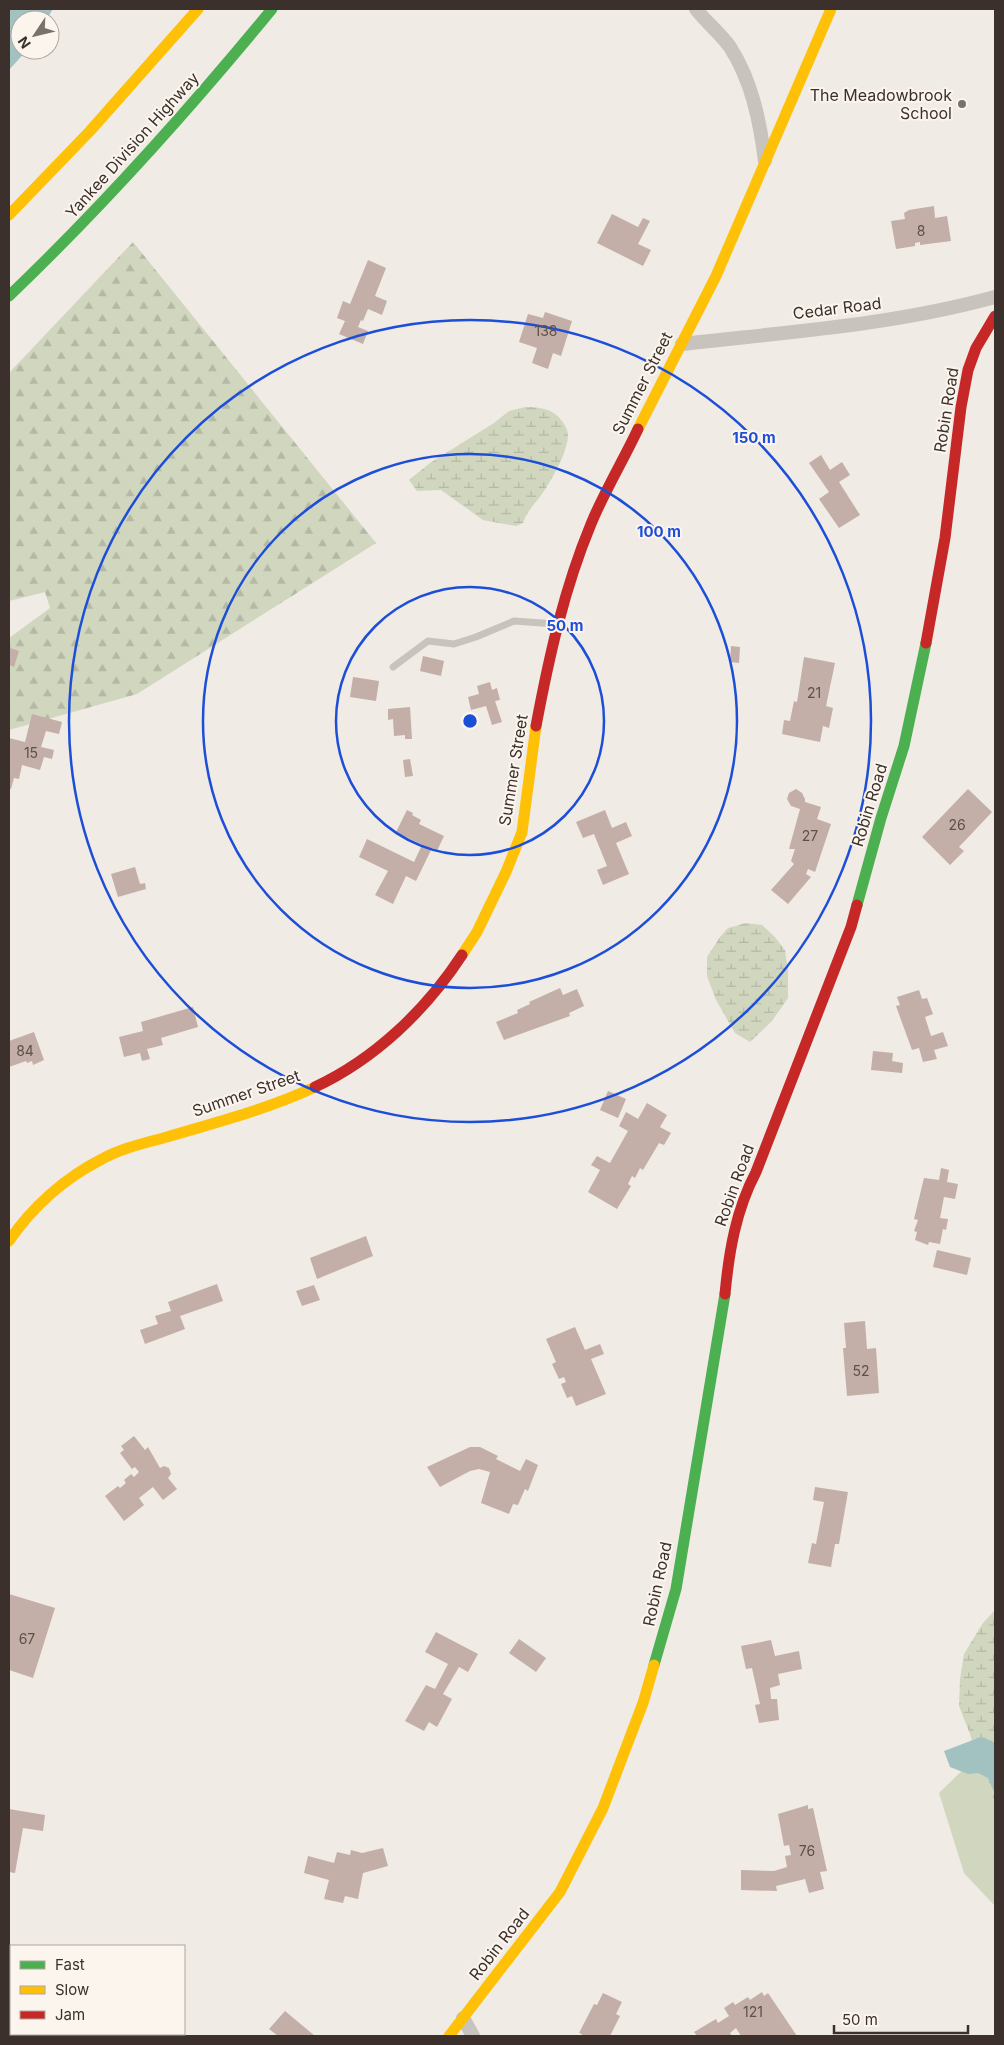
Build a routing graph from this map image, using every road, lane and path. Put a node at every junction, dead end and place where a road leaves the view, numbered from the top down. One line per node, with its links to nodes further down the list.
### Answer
1 (198, 9): 6 (main road)
2 (272, 9): 7 (main road, Yankee Division Highway)
3 (696, 9): 5 (street)
4 (832, 9): 5 (main road, Summer Street)
5 (766, 163): 10 (main road, Summer Street)
6 (9, 215)
7 (9, 296)
8 (995, 297): 10 (street, Cedar Road)
9 (995, 316): 14 (main road, Robin Road)
10 (682, 344): 11 (main road, Summer Street)
11 (558, 624): 12 (lane); 13 (main road, Summer Street)
12 (393, 667)
13 (9, 1241)
14 (463, 2018): 15 (main road, Robin Road); 16 (street)
15 (448, 2036)
16 (473, 2036)

